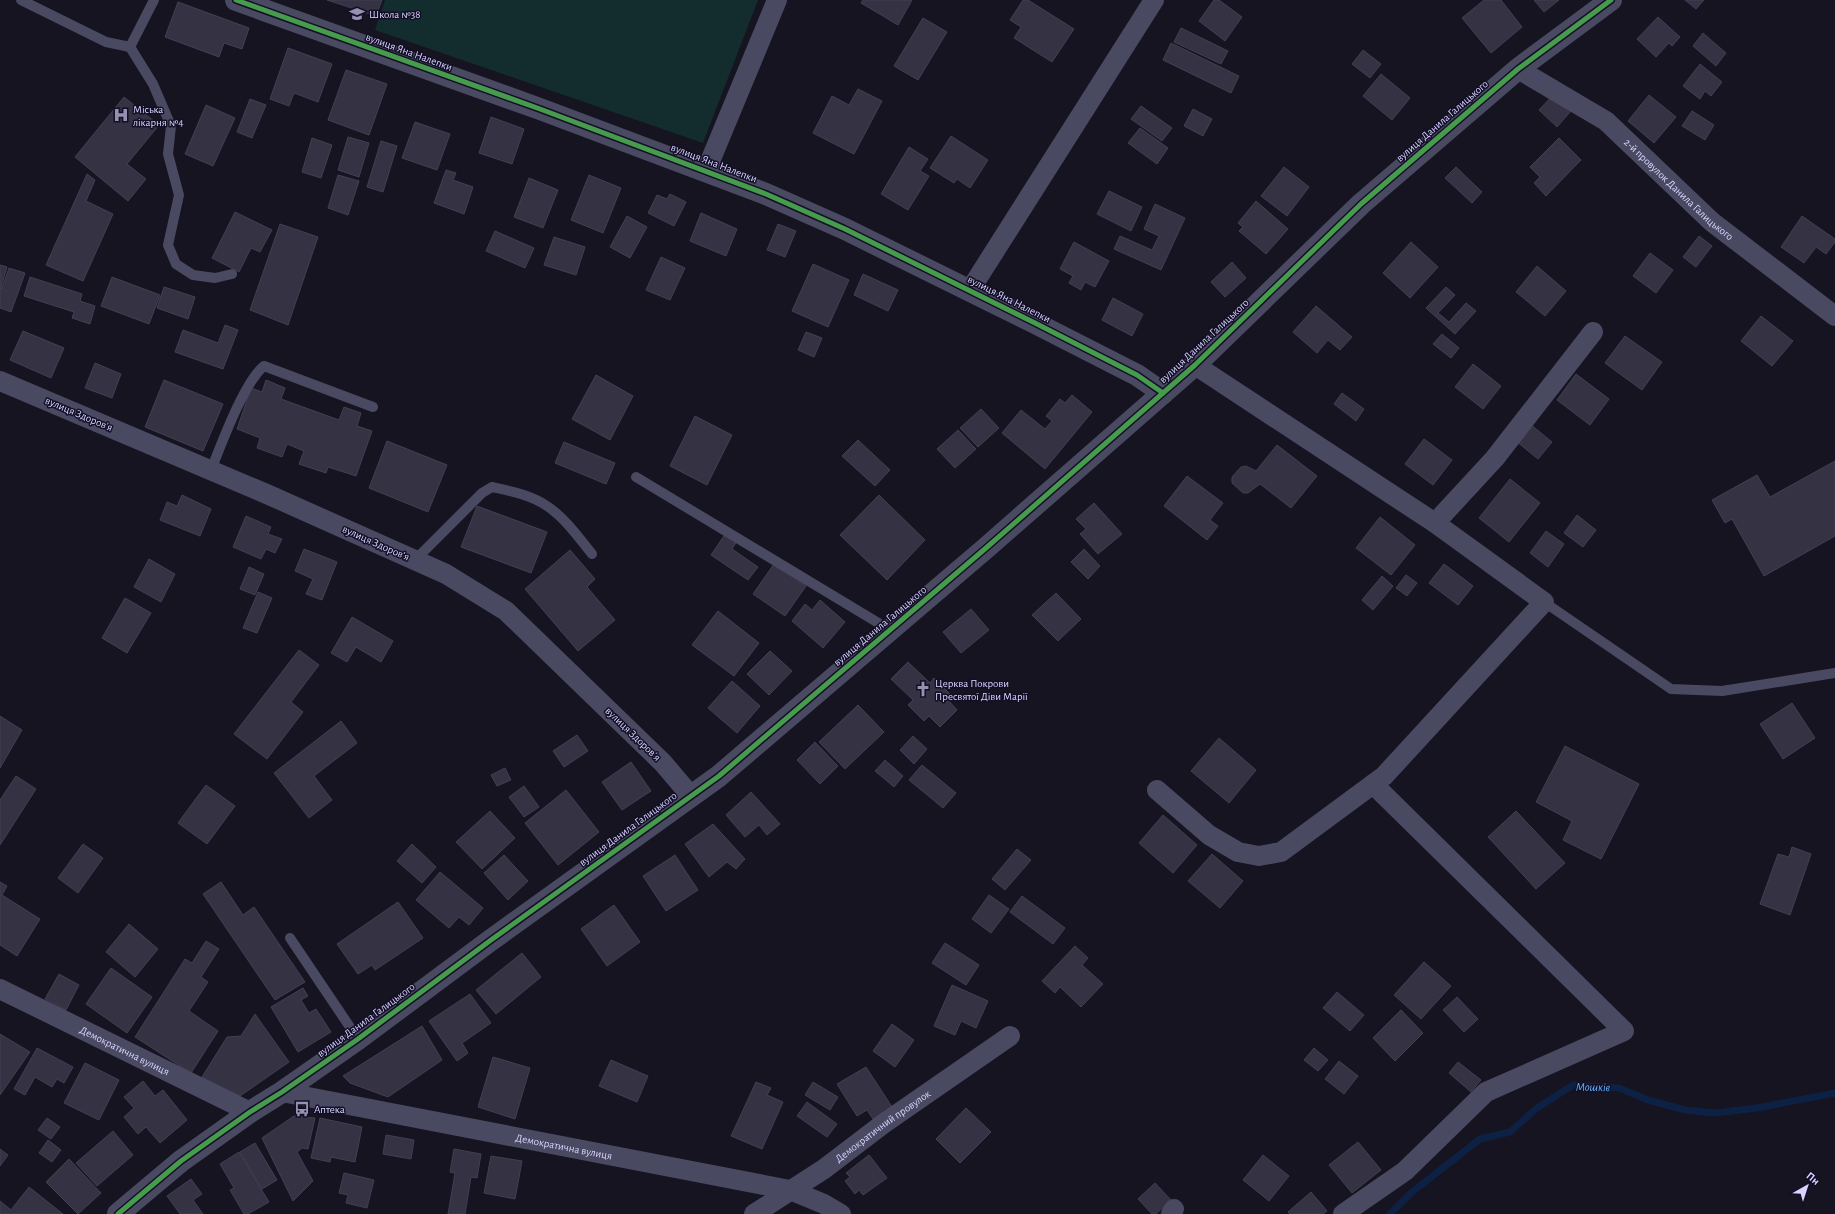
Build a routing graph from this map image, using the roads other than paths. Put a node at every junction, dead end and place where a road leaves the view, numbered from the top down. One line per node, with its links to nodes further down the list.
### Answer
1 (21, 0): 7 (lane)
2 (154, 0): 7 (lane)
3 (236, 0): 9 (street, вулиця Яна Налепки)
4 (777, 0): 9 (street)
5 (1154, 0): 11 (street)
6 (1611, 0): 8 (street, вулиця Данила Галицького)
7 (130, 47): 10 (lane)
8 (1518, 69): 12 (street, 2-й провулок Данила Галицького); 14 (street, вулиця Данила Галицького)
9 (706, 171): 11 (street, вулиця Яна Налепки)
10 (232, 274)
11 (970, 290): 16 (street, вулиця Яна Налепки)
12 (1835, 316)
13 (1593, 332): 20 (street)
14 (1195, 365): 16 (street, вулиця Данила Галицького); 20 (street)
15 (0, 381): 18 (street, вулиця Здоровʼя)
16 (1163, 393): 24 (street, вулиця Данила Галицького)
17 (373, 406): 18 (lane)
18 (211, 470): 22 (street, вулиця Здоровʼя)
19 (636, 477): 24 (lane)
20 (1435, 523): 23 (street)
21 (592, 554): 22 (lane)
22 (415, 560): 28 (street, вулиця Здоровʼя)
23 (1544, 602): 25 (lane); 26 (street)
24 (890, 630): 28 (street, вулиця Данила Галицького)
25 (1835, 673)
26 (1373, 784): 27 (street); 39 (street)
27 (1157, 790)
28 (691, 796): 32 (street, вулиця Данила Галицького)
29 (290, 938): 32 (lane)
30 (0, 989): 34 (street, Демократична вулиця)
31 (1010, 1036): 35 (street, Демократичний провулок)
32 (358, 1039): 33 (street, вулиця Данила Галицького)
33 (282, 1092): 34 (street, вулиця Данила Галицького); 35 (street, Демократична вулиця)
34 (250, 1112): 36 (street, вулиця Данила Галицького)
35 (790, 1190): 37 (street, Демократичний провулок); 38 (street, Демократична вулиця)
36 (118, 1214)
37 (754, 1214)
38 (841, 1214)
39 (1343, 1214)

